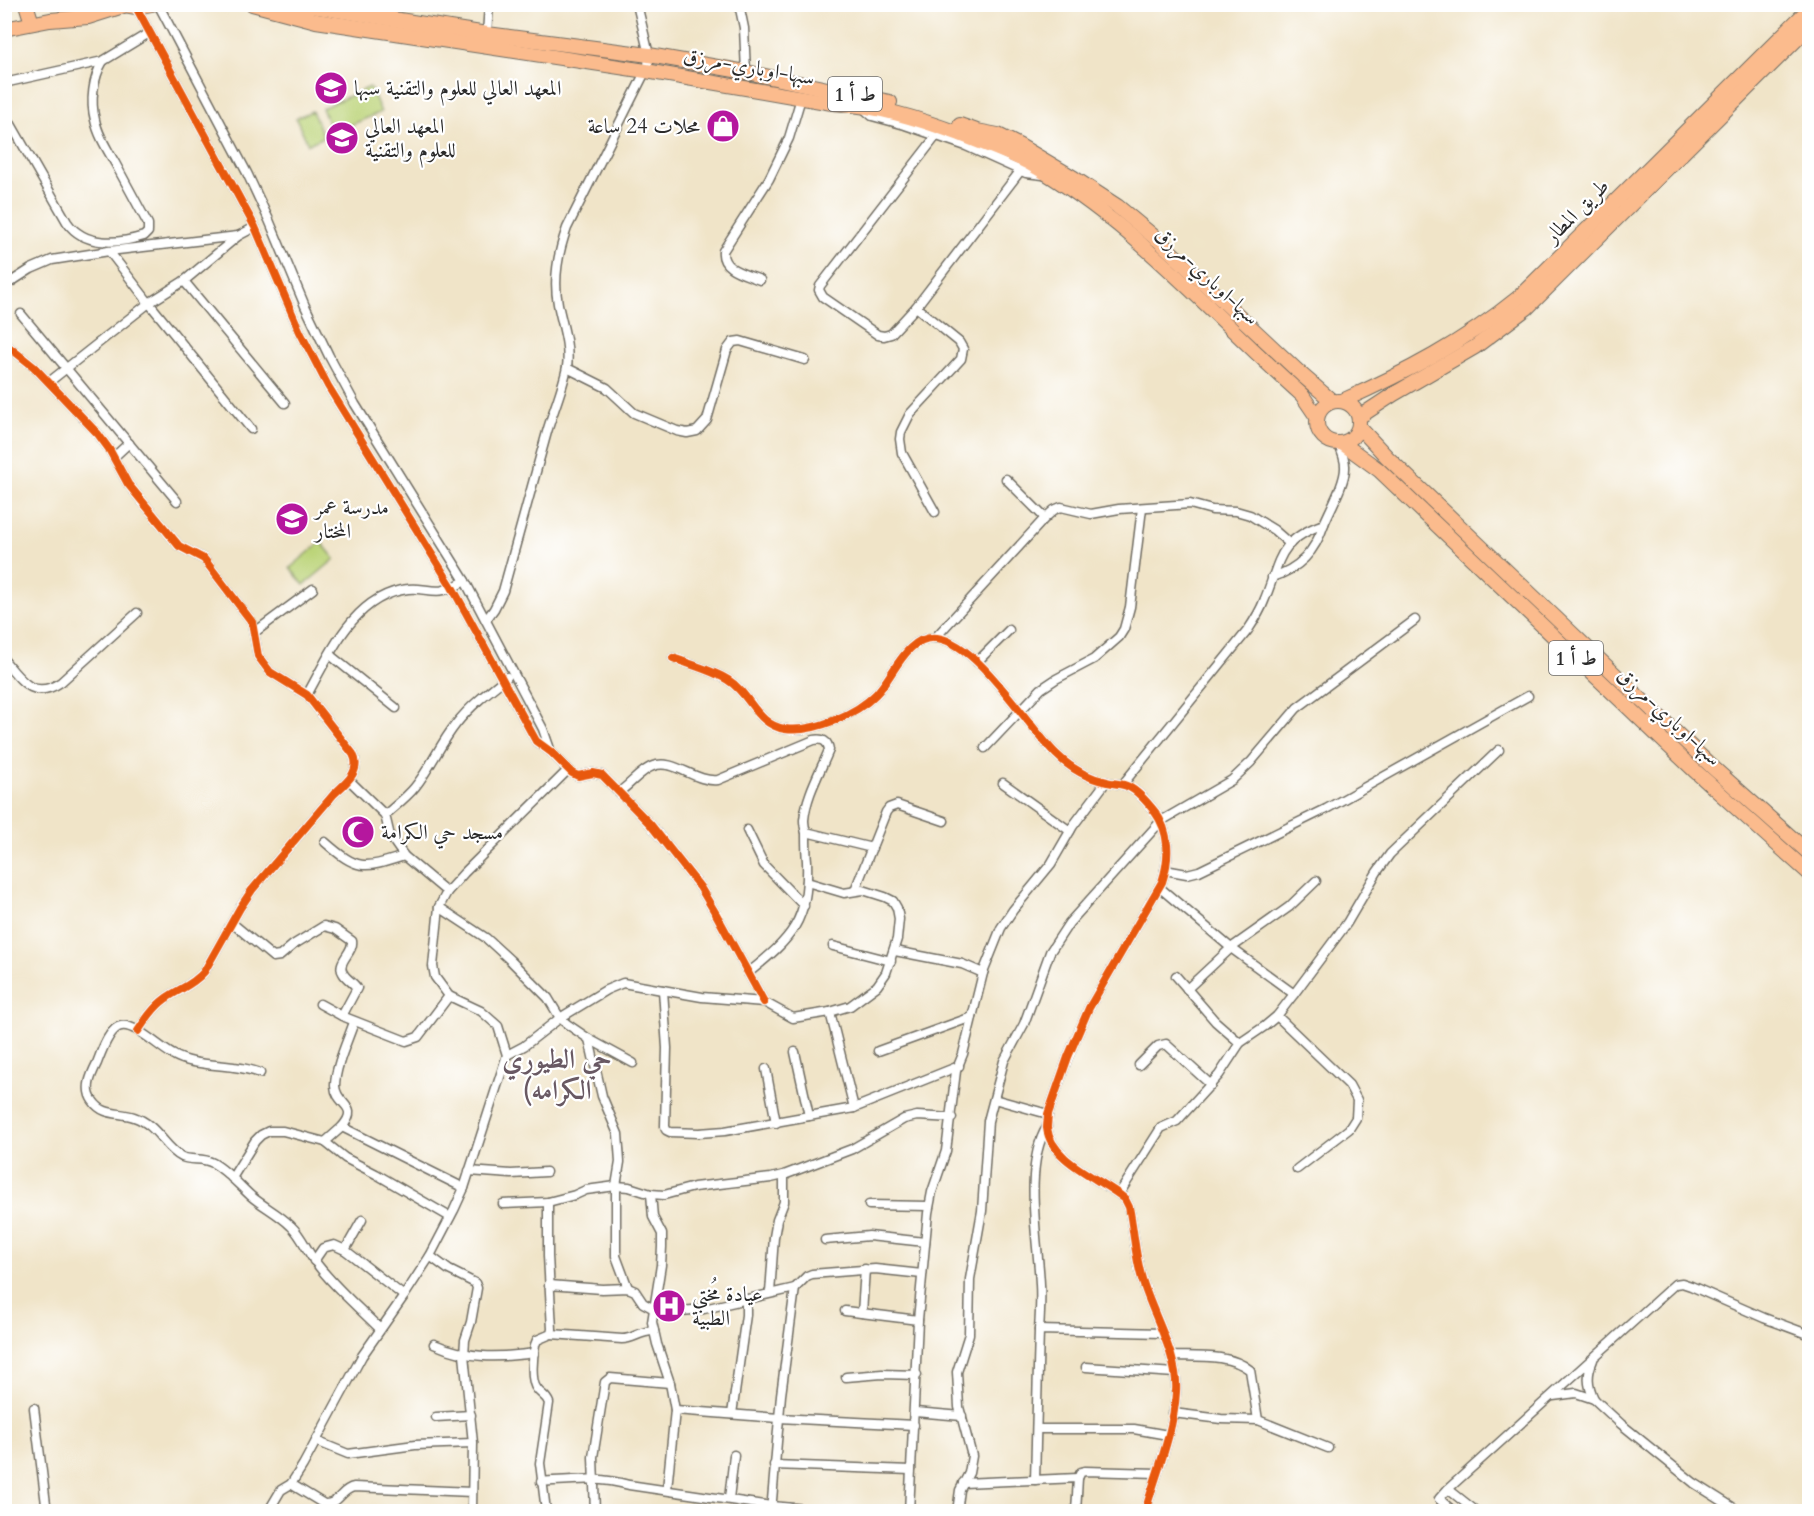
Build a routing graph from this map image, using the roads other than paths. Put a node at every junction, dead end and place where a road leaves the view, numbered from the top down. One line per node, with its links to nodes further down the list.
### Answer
1 (26, 4): 11 (main road)
2 (152, 4): 8 (main road)
3 (158, 4): 26 (street)
4 (252, 4): 9 (main road, سبها-اوباري-مرزق / ط أ 1)
5 (489, 4): 15 (street)
6 (637, 4): 16 (street)
7 (739, 4): 19 (street)
8 (126, 6): 11 (main road); 14 (street)
9 (281, 8): 15 (main road, سبها-اوباري-مرزق / ط أ 1); 18 (main road, سبها-اوباري-مرزق / ط أ 1)
10 (1809, 8): 43 (main road, طريق المطار)
11 (32, 23): 13 (main road)
12 (1809, 26): 46 (main road, طريق المطار)
13 (4, 29)
14 (149, 33): 17 (street); 28 (street)
15 (487, 33): 16 (main road, سبها-اوباري-مرزق / ط أ 1)
16 (649, 55): 18 (street); 19 (main road, سبها-اوباري-مرزق / ط أ 1)
17 (103, 61): 20 (street); 23 (street)
18 (646, 71): 21 (main road, سبها-اوباري-مرزق / ط أ 1); 41 (street)
19 (746, 72): 43 (main road, سبها-اوباري-مرزق / ط أ 1)
20 (4, 83)
21 (801, 98): 22 (main road, سبها-اوباري-مرزق / ط أ 1); 32 (street)
22 (861, 105): 24 (street); 27 (main road, سبها-اوباري-مرزق / ط أ 1)
23 (4, 112)
24 (937, 135): 25 (street); 36 (street)
25 (1021, 170): 27 (street); 36 (street)
26 (247, 173): 28 (street); 59 (street)
27 (1046, 174): 45 (main road, سبها-اوباري-مرزق / ط أ 1)
28 (231, 181): 29 (street)
29 (255, 227): 30 (street); 60 (street)
30 (238, 236): 31 (street); 33 (street)
31 (109, 250): 34 (street); 35 (street)
32 (760, 280)
33 (184, 281): 35 (street); 44 (street)
34 (6, 285)
35 (149, 303): 40 (street); 47 (street)
36 (916, 307): 54 (street)
37 (21, 314): 40 (street)
38 (4, 344): 42 (street)
39 (805, 360): 41 (street)
40 (65, 368): 42 (street); 48 (street)
41 (567, 368): 63 (street)
42 (49, 382): 50 (street)
43 (1337, 401): 45 (main road); 46 (main road)
44 (285, 403)
45 (1317, 417): 49 (main road)
46 (1359, 422): 49 (main road); 81 (main road, سبها-اوباري-مرزق / ط أ 1)
47 (251, 429)
48 (129, 443): 50 (street); 52 (street)
49 (1340, 443): 56 (street); 83 (main road, سبها-اوباري-مرزق / ط أ 1)
50 (114, 458): 66 (street)
51 (1006, 479): 55 (street)
52 (177, 501)
53 (1142, 508): 55 (street); 57 (street); 77 (street)
54 (935, 512)
55 (1045, 518): 67 (street)
56 (1324, 524): 57 (street); 58 (street)
57 (1290, 544): 58 (street)
58 (1272, 577): 87 (street)
59 (465, 581): 60 (street); 63 (street)
60 (452, 588): 68 (street); 73 (street)
61 (313, 589): 66 (street)
62 (137, 613): 70 (street)
63 (486, 620): 72 (street)
64 (1415, 620): 91 (street)
65 (1009, 630): 71 (street)
66 (255, 632): 74 (street)
67 (935, 638): 69 (street); 71 (street)
68 (330, 655): 74 (street); 76 (street)
69 (674, 658)
70 (4, 660)
71 (977, 662): 77 (street)
72 (514, 672): 73 (street); 80 (street)
73 (503, 680): 80 (street); 89 (street)
74 (307, 695): 84 (street)
75 (1528, 696): 99 (street)
76 (396, 708)
77 (1020, 711): 78 (street); 85 (street)
78 (985, 748)
79 (1499, 750): 118 (street)
80 (551, 752): 82 (street)
81 (1710, 765): 83 (main road); 97 (main road, سبها-اوباري-مرزق / ط أ 1)
82 (568, 770): 88 (street); 105 (street)
83 (1694, 770): 100 (main road, سبها-اوباري-مرزق / ط أ 1)
84 (349, 780): 89 (street); 108 (street)
85 (1106, 782): 87 (street); 93 (street)
86 (1003, 783): 93 (street)
87 (1123, 784): 91 (street)
88 (619, 792): 94 (street); 113 (street)
89 (385, 815): 98 (street)
90 (944, 821): 96 (street)
91 (1161, 821): 99 (street); 140 (street)
92 (747, 830): 106 (street)
93 (1070, 831): 114 (street)
94 (806, 832): 96 (street); 102 (street)
95 (325, 842): 98 (street)
96 (872, 848): 104 (street)
97 (1809, 855)
98 (404, 856): 105 (street)
99 (1165, 870): 103 (street)
100 (1809, 874)
101 (1316, 881): 110 (street)
102 (807, 882): 104 (street); 106 (street)
103 (1160, 887): 110 (street); 142 (street)
104 (855, 890): 111 (street)
105 (447, 892): 107 (street)
106 (804, 906): 113 (street)
107 (439, 907): 119 (street); 126 (street)
108 (232, 923): 123 (street); 128 (street)
109 (833, 946): 112 (street)
110 (1231, 948): 116 (street); 118 (street)
111 (895, 951): 112 (street); 114 (street)
112 (891, 961): 122 (street)
113 (748, 973): 120 (street)
114 (983, 973): 125 (street)
115 (1176, 976): 116 (street)
116 (1187, 989): 130 (street)
117 (663, 990): 120 (street); 126 (street); 145 (street)
118 (1294, 994): 124 (street)
119 (449, 996): 127 (street); 133 (street)
120 (764, 1002): 122 (street)
121 (320, 1004): 123 (street)
122 (830, 1012): 141 (street)
123 (342, 1016): 127 (street)
124 (1277, 1016): 130 (street); 149 (street)
125 (972, 1017): 131 (street); 136 (street)
126 (560, 1018): 129 (street); 133 (street)
127 (354, 1022): 146 (street)
128 (138, 1031): 138 (street); 153 (street)
129 (589, 1039): 134 (street); 154 (street)
130 (1240, 1043): 139 (street)
131 (878, 1051)
132 (795, 1052): 143 (street)
133 (507, 1055): 150 (street)
134 (633, 1063)
135 (1139, 1065): 139 (street)
136 (959, 1066): 141 (street); 144 (street)
137 (766, 1069): 145 (street)
138 (260, 1073)
139 (1211, 1085): 157 (street)
140 (994, 1100): 142 (street); 205 (street)
141 (854, 1108): 143 (street)
142 (1048, 1114): 147 (street)
143 (809, 1116): 145 (street)
144 (951, 1118): 152 (street); 161 (street)
145 (776, 1123)
146 (342, 1127): 148 (street); 155 (street)
147 (1047, 1127): 157 (street); 182 (street)
148 (325, 1142): 153 (street); 162 (street)
149 (1297, 1169)
150 (469, 1171): 151 (street); 155 (street)
151 (546, 1172)
152 (784, 1175): 156 (street); 174 (street)
153 (232, 1178): 168 (street)
154 (616, 1186): 156 (street); 158 (street); 172 (street)
155 (464, 1188): 162 (street)
156 (651, 1194): 177 (street)
157 (1119, 1194): 184 (street)
158 (548, 1202): 159 (street); 171 (street)
159 (503, 1203)
160 (869, 1205): 161 (street)
161 (929, 1206): 165 (street)
162 (450, 1217): 167 (street)
163 (362, 1220): 166 (street)
164 (825, 1240): 165 (street)
165 (926, 1242): 170 (street)
166 (345, 1250): 168 (street); 175 (street)
167 (430, 1256): 175 (street); 190 (street)
168 (314, 1261): 181 (street)
169 (866, 1269): 170 (street); 173 (street); 179 (street)
170 (922, 1274): 180 (street)
171 (549, 1285): 172 (street); 185 (street)
172 (628, 1288): 177 (street)
173 (795, 1288): 174 (street); 207 (street)
174 (770, 1293): 176 (street)
175 (404, 1296): 181 (street)
176 (746, 1299): 177 (street); 203 (street)
177 (654, 1309): 183 (street)
178 (845, 1311): 179 (street)
179 (862, 1313): 180 (street)
180 (918, 1320): 194 (street)
181 (380, 1329): 212 (street)
182 (1040, 1330): 184 (street); 210 (street)
183 (654, 1331): 185 (street); 196 (street)
184 (1162, 1333): 191 (street)
185 (550, 1334): 188 (street)
186 (1809, 1335): 189 (street)
187 (435, 1344): 190 (street)
188 (534, 1353): 190 (street); 222 (street)
189 (1596, 1354): 197 (street); 198 (street)
190 (464, 1355): 204 (street)
191 (1171, 1356): 193 (street); 208 (street)
192 (1086, 1367): 193 (street)
193 (1175, 1372): 202 (street)
194 (917, 1375): 195 (street); 201 (street)
195 (846, 1377)
196 (670, 1383): 200 (street); 219 (street)
197 (1552, 1396): 198 (street); 226 (street)
198 (1594, 1399): 243 (street)
199 (34, 1408): 232 (street)
200 (675, 1410): 203 (street); 225 (street)
201 (915, 1412): 205 (street); 209 (street)
202 (1173, 1413): 208 (street); 211 (street)
203 (732, 1414): 207 (street)
204 (471, 1415): 206 (street); 213 (street)
205 (962, 1416): 223 (street)
206 (436, 1417)
207 (779, 1418): 209 (street); 216 (street)
208 (1258, 1420): 214 (street)
209 (914, 1425): 217 (street)
210 (1037, 1429): 211 (street); 221 (street)
211 (1168, 1435): 218 (street)
212 (316, 1442): 213 (street); 224 (street)
213 (473, 1443): 227 (street)
214 (1328, 1448)
215 (734, 1455): 228 (street)
216 (774, 1465): 217 (street); 230 (street)
217 (911, 1470): 237 (street)
218 (1157, 1473): 220 (street); 240 (street)
219 (594, 1478): 222 (street); 225 (street); 235 (street)
220 (1078, 1478): 221 (street); 239 (street)
221 (1035, 1480): 223 (street)
222 (541, 1482): 231 (street)
223 (963, 1483): 238 (street)
224 (291, 1484): 229 (street); 233 (street)
225 (667, 1489): 228 (street)
226 (1448, 1489): 241 (street); 242 (street)
227 (472, 1492): 229 (street); 234 (street)
228 (729, 1499): 230 (street)
229 (328, 1508)
230 (771, 1509): 236 (street)
231 (546, 1511)
232 (47, 1512)
233 (268, 1512)
234 (472, 1512)
235 (595, 1512)
236 (841, 1512)
237 (909, 1512)
238 (957, 1512)
239 (1076, 1512)
240 (1145, 1512)
241 (1454, 1512)
242 (1477, 1512)
243 (1740, 1512)

